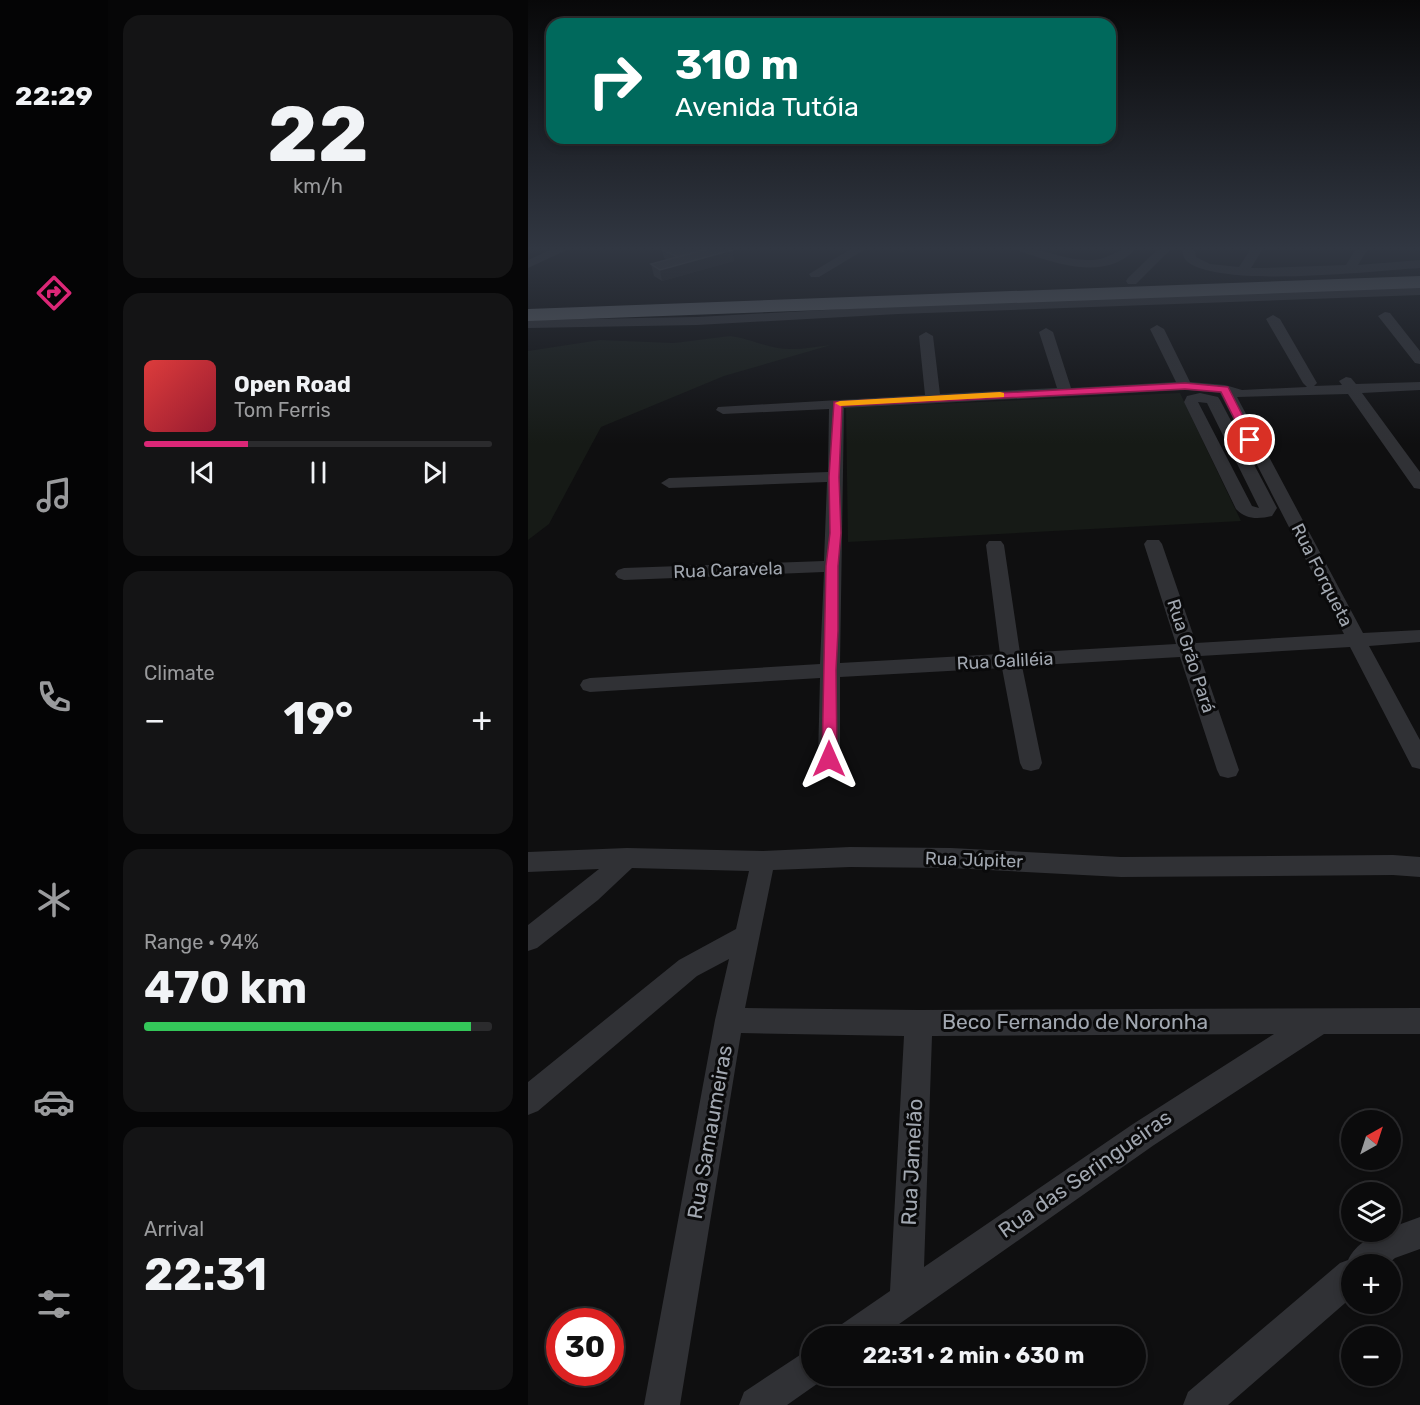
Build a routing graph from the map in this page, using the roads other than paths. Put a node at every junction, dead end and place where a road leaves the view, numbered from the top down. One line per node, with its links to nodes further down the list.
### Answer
1 (594, 313): 3 (highway)
2 (851, 313): 6 (street)
3 (528, 315)
4 (1385, 316): 10 (street)
5 (1273, 319): 12 (street)
6 (528, 324)
7 (1157, 329): 14 (street)
8 (1046, 332): 17 (street)
9 (926, 336): 18 (street)
10 (1420, 360)
11 (1420, 377): 13 (street)
12 (1310, 382): 13 (street); 16 (street)
13 (1349, 385): 15 (street); 16 (street); 25 (street)
14 (1185, 386): 16 (street); 17 (street)
15 (1420, 386)
16 (1225, 389): 21 (street, Rua Forqueta)
17 (1066, 393): 18 (street)
18 (933, 398): 19 (street)
19 (837, 404): 20 (street); 23 (street)
20 (723, 410)
21 (1228, 422): 22 (street); 22 (street); 22 (street); 31 (street, Rua Forqueta)
22 (1205, 430)
23 (834, 477): 24 (street); 28 (street)
24 (669, 483)
25 (1420, 484)
26 (1153, 544): 32 (street, Rua Grão Pará)
27 (995, 545): 33 (street)
28 (832, 566): 29 (street, Rua Caravela); 34 (street)
29 (624, 574)
30 (1420, 636): 31 (street, Rua Galiléia)
31 (1356, 640): 32 (street, Rua Galiléia); 37 (street, Rua Forqueta)
32 (1190, 650): 33 (street, Rua Galiléia); 39 (street, Rua Grão Pará)
33 (1011, 661): 34 (street, Rua Galiléia); 38 (street)
34 (829, 670): 35 (street, Rua Galiléia); 36 (street)
35 (590, 686)
36 (829, 759)
37 (1420, 761)
38 (1031, 763)
39 (1228, 770)
40 (627, 858): 41 (street, Rua Júpiter); 42 (street, Rua Júpiter); 45 (street)
41 (763, 861): 43 (street, Rua Júpiter); 44 (street, Rua Samaumeiras)
42 (528, 862)
43 (1420, 867)
44 (747, 936): 46 (street, Rua Samaumeiras); 50 (street)
45 (528, 940)
46 (729, 1020): 49 (street, Beco Fernando de Noronha); 57 (street, Rua Samaumeiras)
47 (1322, 1020): 48 (street, Beco Fernando de Noronha); 49 (street, Beco Fernando de Noronha); 54 (street, Rua das Seringueiras)
48 (1420, 1021)
49 (919, 1023): 54 (street, Rua Jamelão)
50 (528, 1101)
51 (1420, 1233): 52 (street)
52 (1376, 1254)
53 (1341, 1285): 59 (street)
54 (906, 1300): 55 (street, Rua das Seringueiras)
55 (868, 1326)
56 (801, 1375): 58 (street)
57 (662, 1405)
58 (757, 1405)
59 (1202, 1405)

